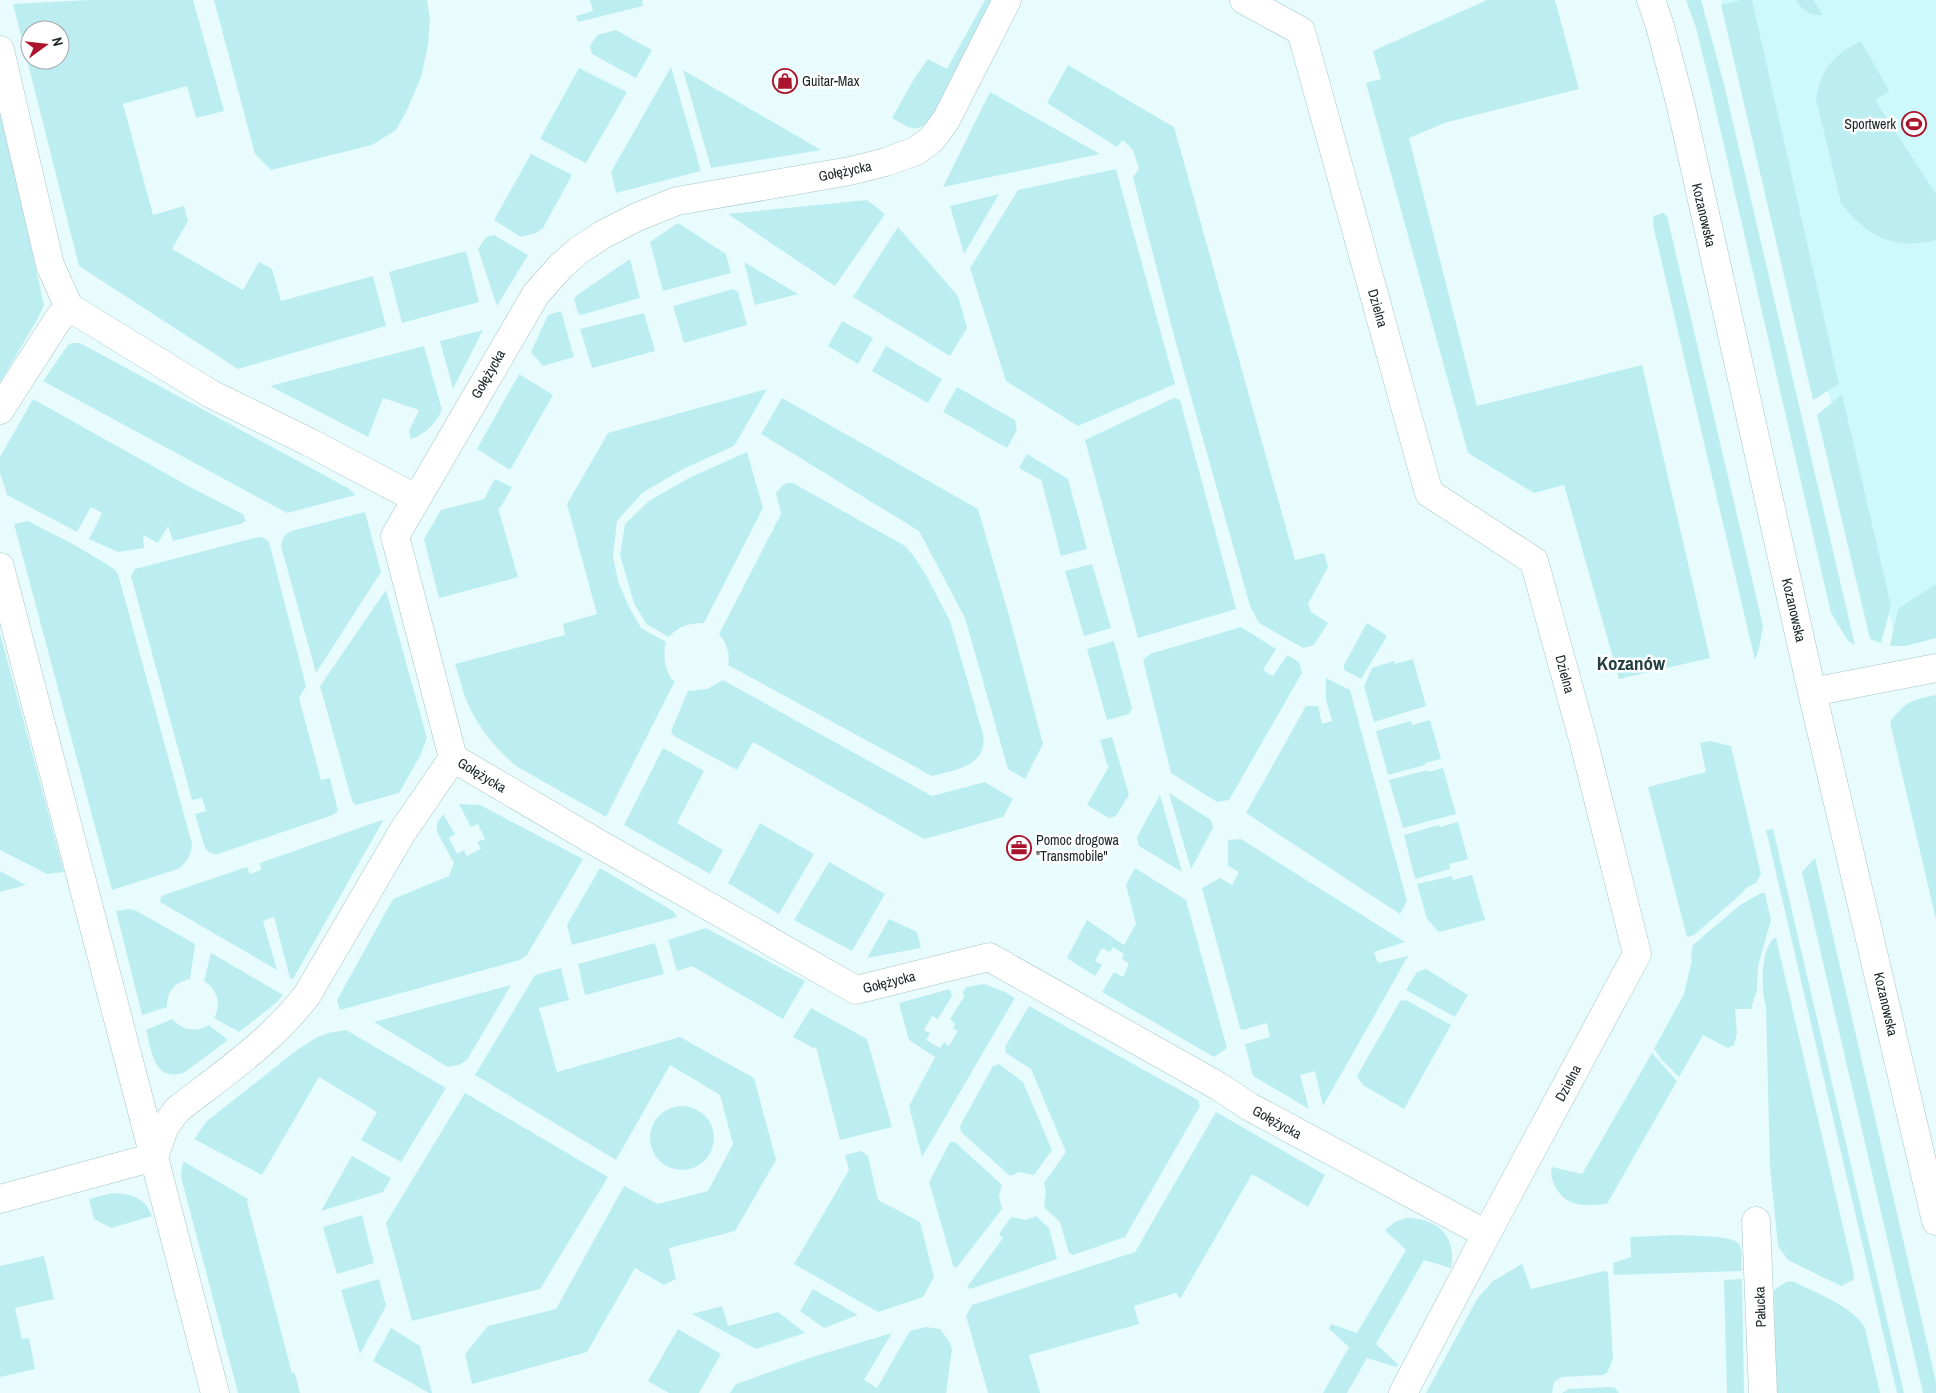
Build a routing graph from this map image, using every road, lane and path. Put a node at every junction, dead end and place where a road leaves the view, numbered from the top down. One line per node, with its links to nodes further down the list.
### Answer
1 (1007, 0): 7 (street, Gołężycka)
2 (1244, 0): 16 (street, Dzielna)
3 (1651, 0): 10 (street, Kozanowska)
4 (0, 50): 5 (street)
5 (70, 307): 6 (street); 7 (street)
6 (0, 410)
7 (415, 498): 11 (street, Gołężycka)
8 (0, 567): 12 (street)
9 (1936, 668): 10 (street)
10 (1812, 692): 14 (street, Kozanowska)
11 (453, 758): 12 (street); 16 (street, Gołężycka)
12 (154, 1157): 13 (street); 17 (street)
13 (0, 1199)
14 (1936, 1221)
15 (1756, 1222): 19 (street, Pałucka)
16 (1486, 1234): 18 (street, Dzielna)
17 (215, 1393)
18 (1403, 1393)
19 (1762, 1393)

